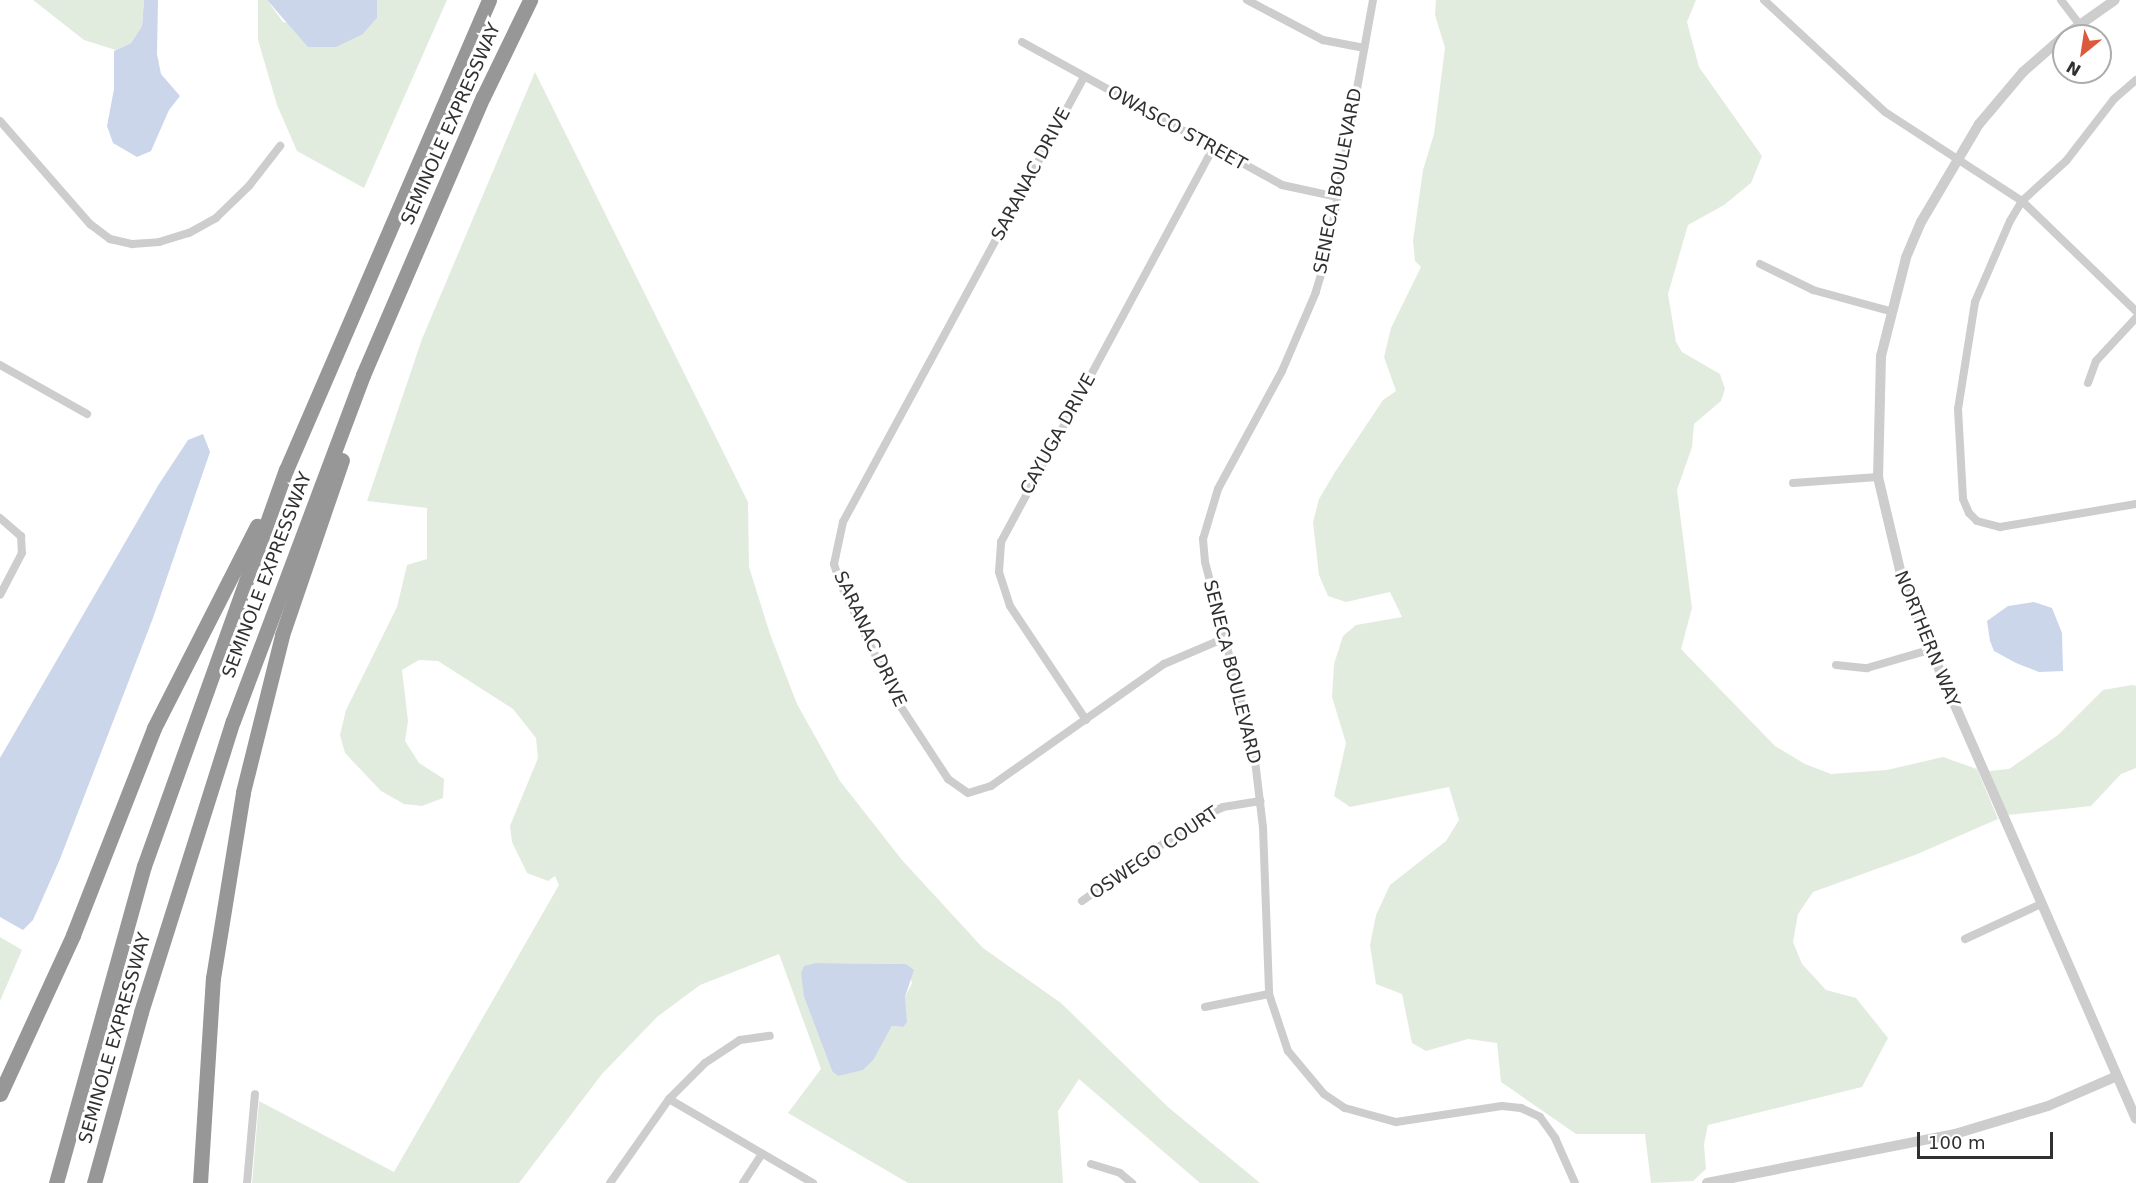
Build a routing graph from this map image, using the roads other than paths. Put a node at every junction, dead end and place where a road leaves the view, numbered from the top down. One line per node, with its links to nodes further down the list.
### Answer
1 (530, 0): 20 (highway, SEMINOLE EXPRESSWAY)
2 (1247, 0): 11 (street)
3 (1373, 0): 11 (street, SENECA BOULEVARD)
4 (1764, 0): 17 (street)
5 (2061, 0): 8 (street)
6 (2115, 0): 8 (street, NORTHERN WAY)
7 (487, 4): 28 (highway, SEMINOLE EXPRESSWAY)
8 (2079, 24)
9 (1022, 42): 12 (street, OWASCO STREET)
10 (2052, 47): 17 (street, NORTHERN WAY)
11 (1364, 48): 18 (street, SENECA BOULEVARD)
12 (1084, 76): 16 (street, OWASCO STREET); 37 (street, SARANAC DRIVE)
13 (2136, 80): 19 (street)
14 (0, 121): 15 (street)
15 (280, 146)
16 (1213, 148): 18 (street, OWASCO STREET); 37 (street, CAYUGA DRIVE)
17 (1955, 159): 19 (street); 22 (street, NORTHERN WAY)
18 (1337, 197): 34 (street, SENECA BOULEVARD)
19 (2022, 201): 23 (street); 31 (street)
20 (414, 254): 49 (highway); 54 (highway, SEMINOLE EXPRESSWAY)
21 (1760, 264): 22 (street)
22 (1890, 311): 29 (street, NORTHERN WAY)
23 (2136, 311)
24 (2136, 318): 26 (street)
25 (0, 365): 27 (street)
26 (2088, 383)
27 (87, 414)
28 (286, 470): 46 (highway); 53 (highway, SEMINOLE EXPRESSWAY)
29 (1878, 477): 30 (street); 35 (street, NORTHERN WAY)
30 (1793, 483)
31 (2136, 504)
32 (0, 518): 33 (street)
33 (0, 595)
34 (1226, 638): 37 (street, SARANAC DRIVE); 38 (street, SENECA BOULEVARD)
35 (1929, 650): 36 (street); 40 (street, NORTHERN WAY)
36 (1836, 665)
37 (1086, 720)
38 (1261, 801): 39 (street, OSWEGO COURT); 42 (street, SENECA BOULEVARD)
39 (1082, 901)
40 (2041, 904): 41 (street); 45 (street, NORTHERN WAY)
41 (1965, 939)
42 (1269, 994): 43 (street); 62 (street, SENECA BOULEVARD)
43 (1205, 1007)
44 (770, 1036): 48 (street)
45 (2117, 1076): 50 (street, NORTHERN WAY); 63 (street)
46 (0, 1094)
47 (255, 1094): 57 (street)
48 (669, 1099): 51 (street); 58 (street)
49 (203, 1115): 55 (highway); 56 (highway)
50 (2136, 1119)
51 (762, 1154): 59 (street); 60 (street)
52 (1091, 1164): 61 (street)
53 (56, 1183)
54 (94, 1183)
55 (192, 1183)
56 (200, 1183)
57 (247, 1183)
58 (610, 1183)
59 (743, 1183)
60 (813, 1183)
61 (1132, 1183)
62 (1575, 1183)
63 (1707, 1183)

